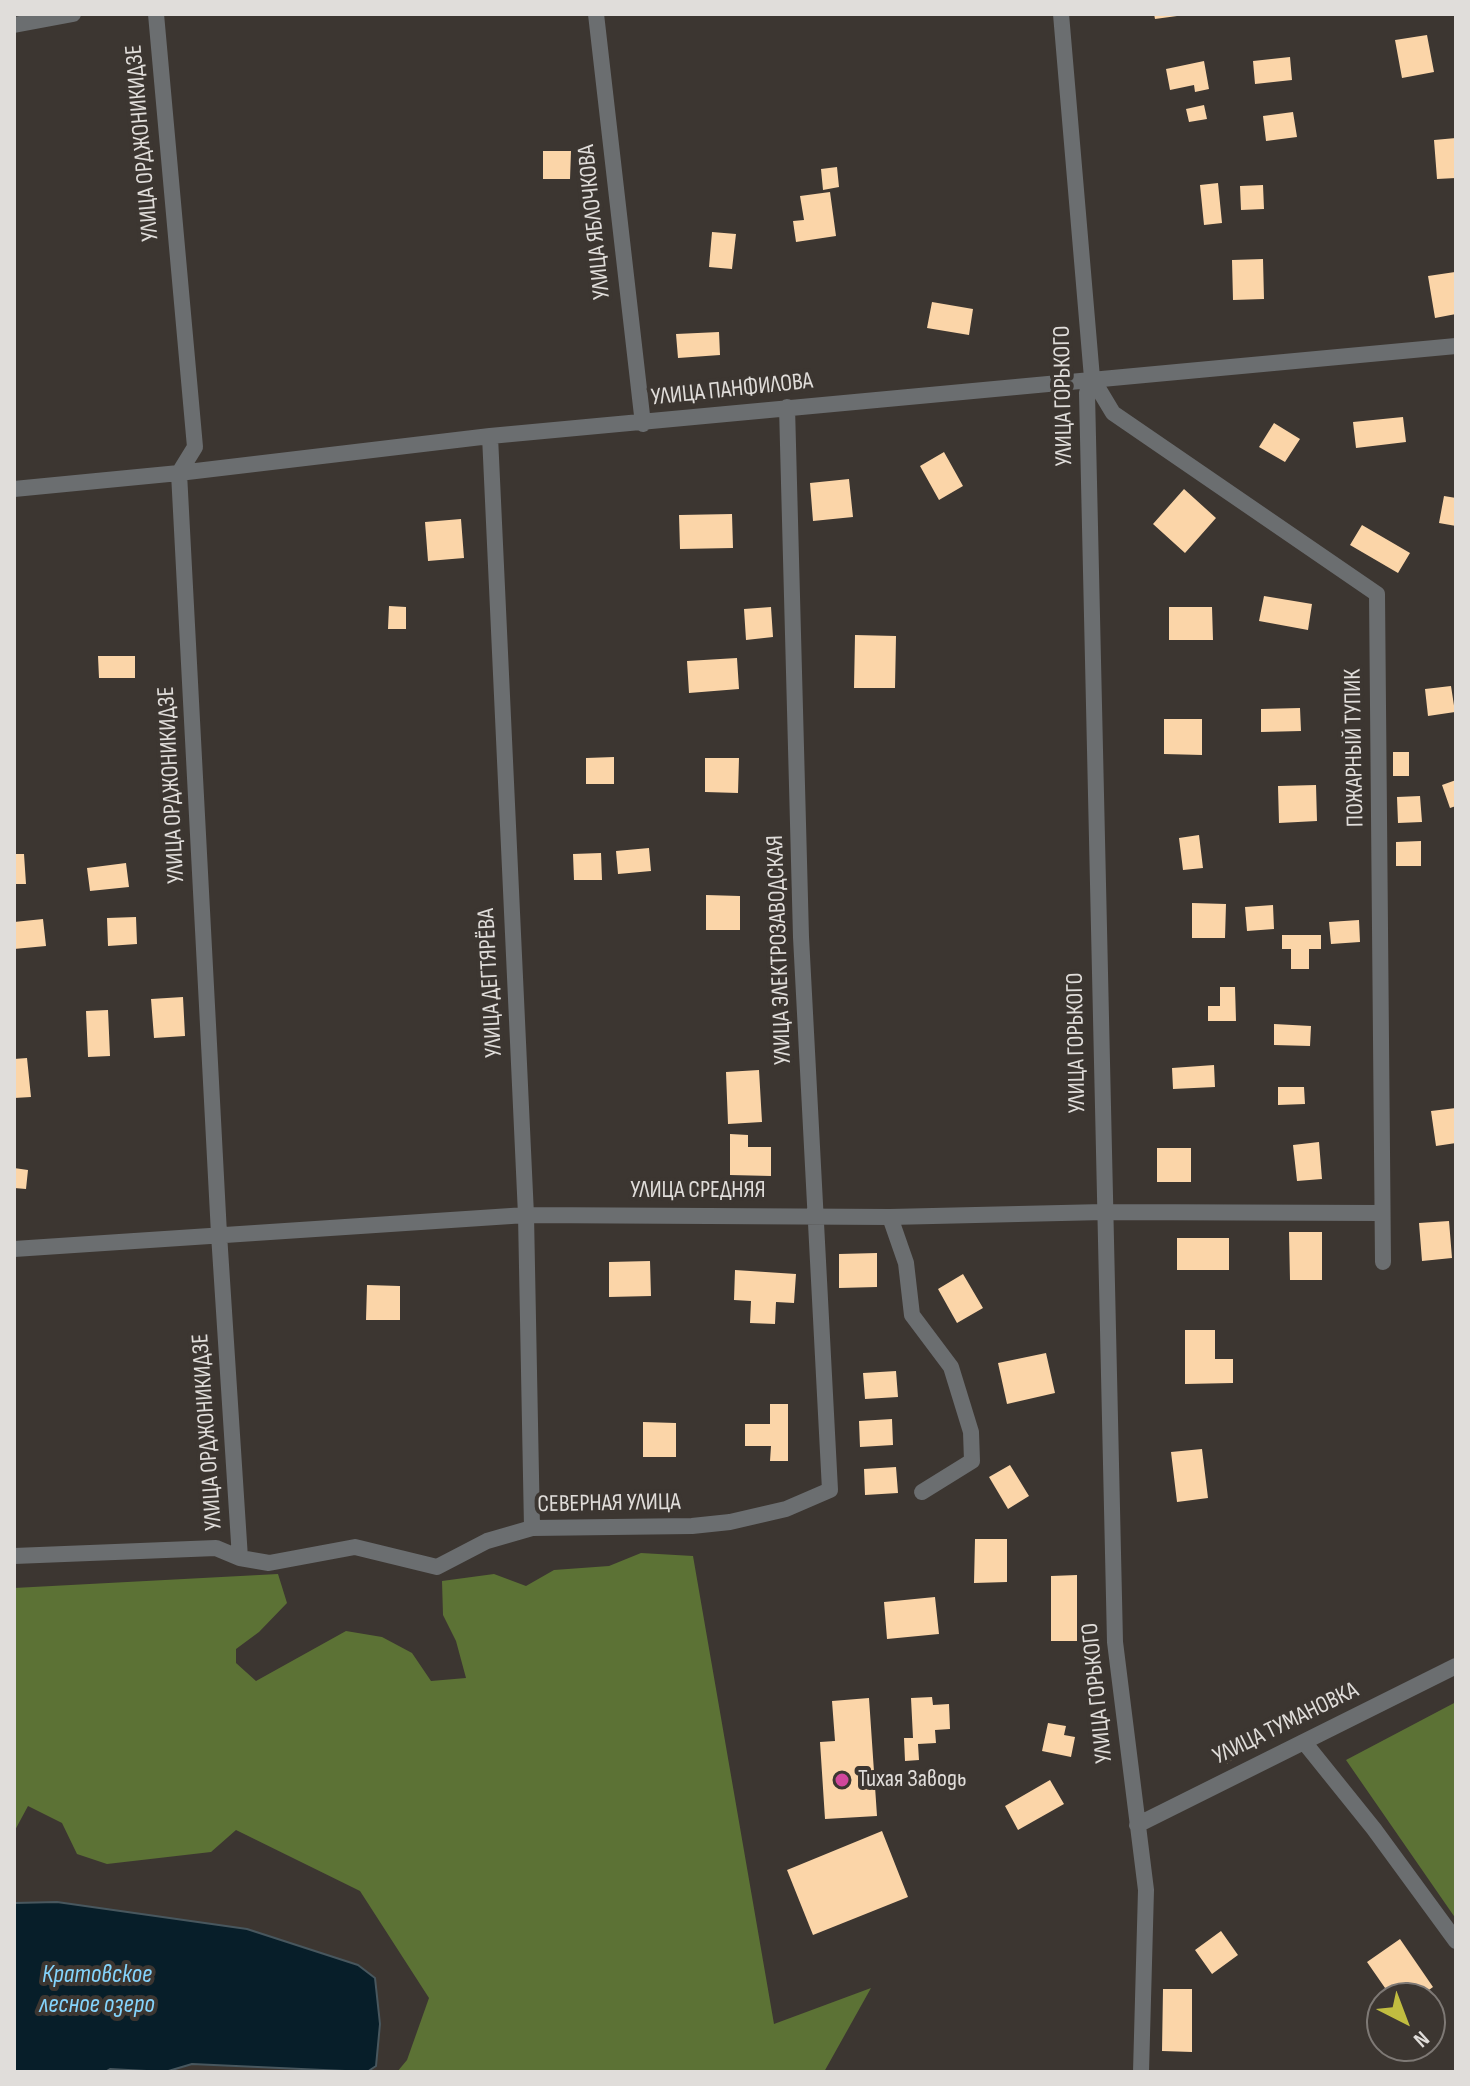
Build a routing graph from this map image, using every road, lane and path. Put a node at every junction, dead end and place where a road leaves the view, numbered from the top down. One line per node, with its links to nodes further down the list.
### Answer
1 (73, 14): 5 (street)
2 (156, 14): 11 (street, УЛИЦА ОРДЖОНИКИДЗЕ)
3 (596, 14): 9 (street, УЛИЦА ЯБЛОЧКОВА)
4 (1061, 14): 7 (street, УЛИЦА ГОРЬКОГО)
5 (14, 25)
6 (1456, 346): 7 (street, УЛИЦА ПАНФИЛОВА)
7 (1092, 378): 8 (street, УЛИЦА ПАНФИЛОВА); 13 (street, УЛИЦА ГОРЬКОГО); 14 (street, ПОЖАРНЫЙ ТУПИК)
8 (787, 407): 9 (street, УЛИЦА ПАНФИЛОВА); 16 (street, УЛИЦА ЭЛЕКТРОЗАВОДСКАЯ)
9 (643, 424): 10 (street, УЛИЦА ПАНФИЛОВА)
10 (490, 436): 11 (street, УЛИЦА ПАНФИЛОВА); 15 (street, УЛИЦА ДЕГТЯРЁВА)
11 (179, 473): 12 (street, УЛИЦА ПАНФИЛОВА); 18 (street, УЛИЦА ОРДЖОНИКИДЗЕ)
12 (14, 489)
13 (1104, 1212): 14 (street, УЛИЦА СРЕДНЯЯ); 17 (street, УЛИЦА СРЕДНЯЯ); 28 (street, УЛИЦА ГОРЬКОГО)
14 (1382, 1213): 20 (street, ПОЖАРНЫЙ ТУПИК)
15 (526, 1215): 16 (street, УЛИЦА СРЕДНЯЯ); 18 (street, УЛИЦА СРЕДНЯЯ); 23 (street, УЛИЦА ДЕГТЯРЁВА)
16 (817, 1215): 17 (street, УЛИЦА СРЕДНЯЯ); 21 (street, УЛИЦА ЭЛЕКТРОЗАВОДСКАЯ)
17 (890, 1217): 22 (street)
18 (219, 1234): 19 (street, УЛИЦА СРЕДНЯЯ); 25 (street, УЛИЦА ОРДЖОНИКИДЗЕ)
19 (14, 1249)
20 (1383, 1262)
21 (830, 1490): 23 (street, СЕВЕРНАЯ УЛИЦА)
22 (922, 1492)
23 (532, 1528): 25 (street, СЕВЕРНАЯ УЛИЦА)
24 (14, 1556): 25 (street, СЕВЕРНАЯ УЛИЦА)
25 (240, 1558)
26 (1456, 1666): 27 (street, УЛИЦА ТУМАНОВКА)
27 (1304, 1742): 28 (street, УЛИЦА ТУМАНОВКА); 29 (street)
28 (1137, 1825): 30 (street, УЛИЦА ГОРЬКОГО)
29 (1455, 1938)
30 (1141, 2072)

